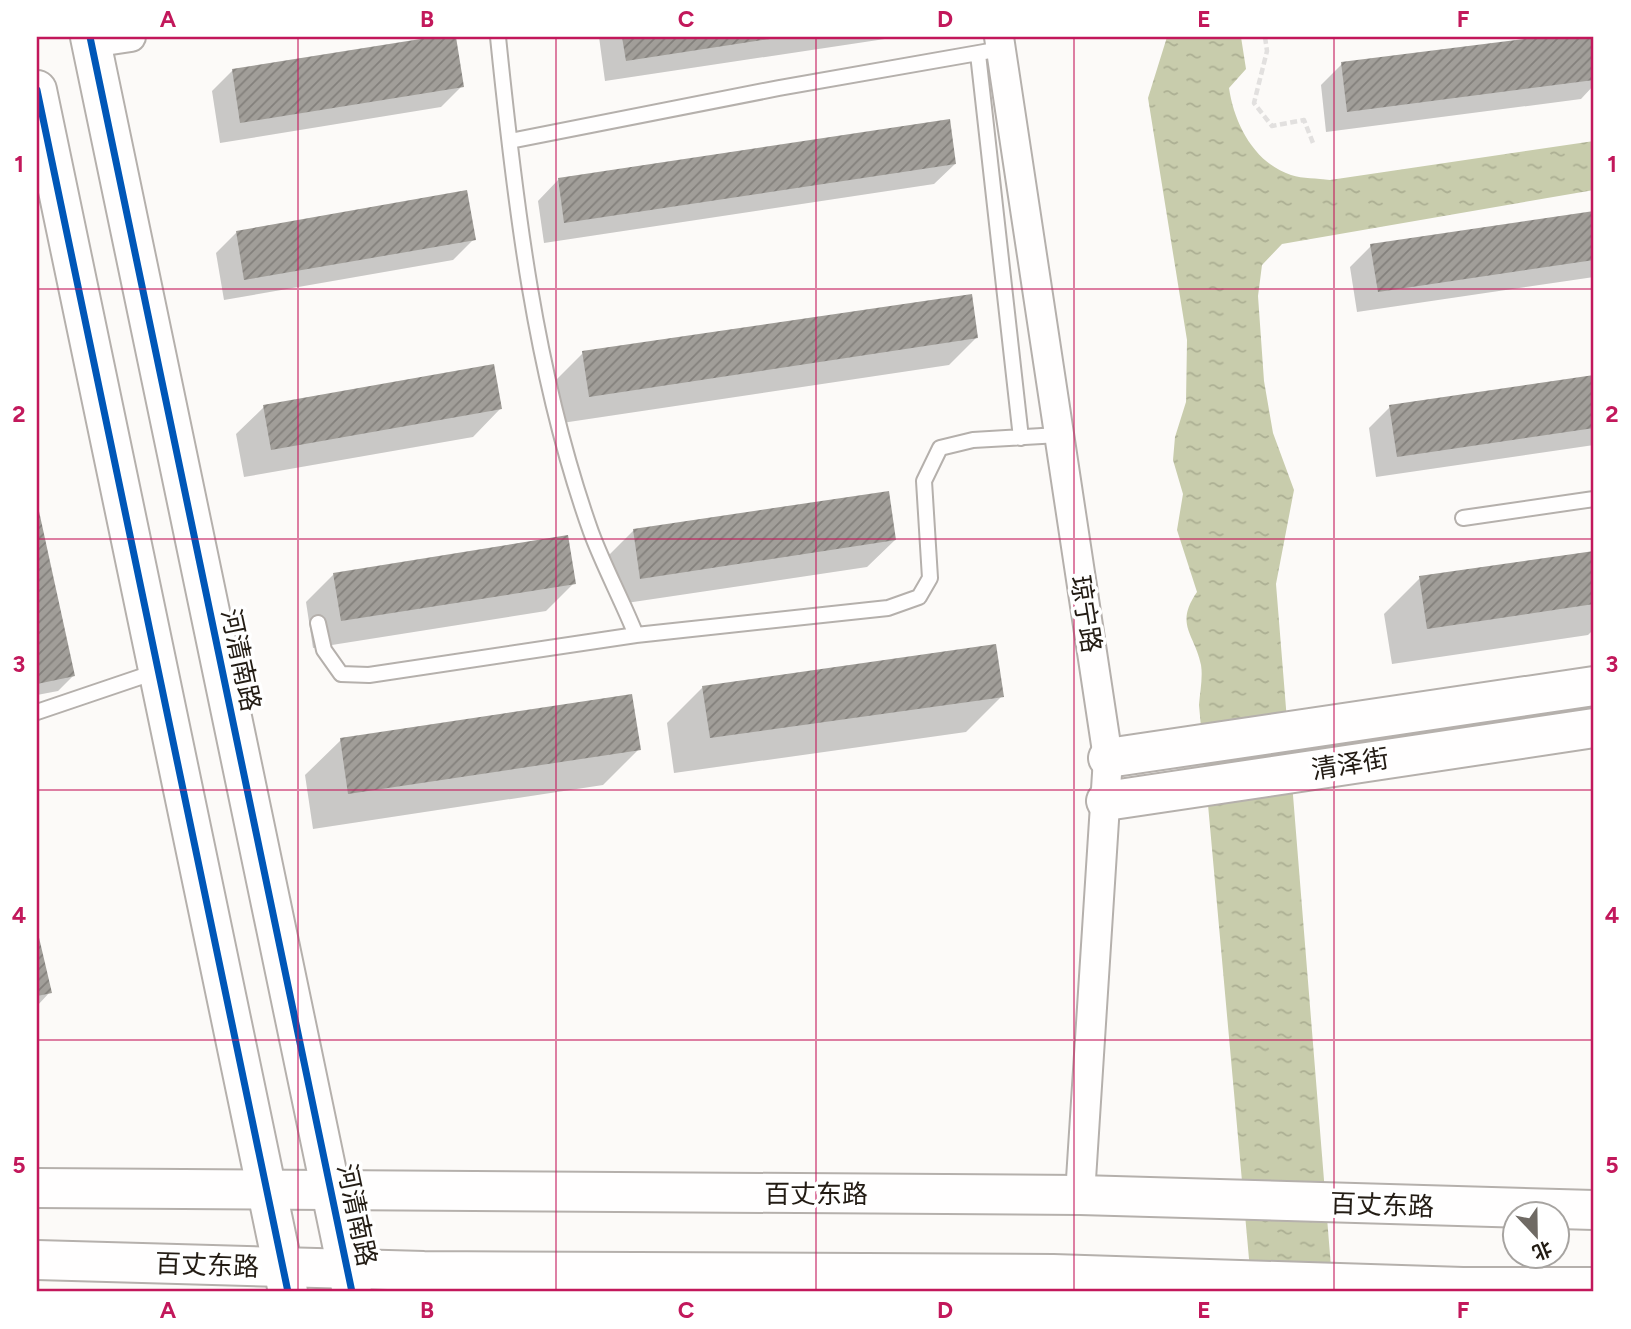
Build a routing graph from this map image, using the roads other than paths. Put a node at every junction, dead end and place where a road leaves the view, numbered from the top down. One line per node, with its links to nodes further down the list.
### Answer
1 (131, 37): 3 (street)
2 (498, 37): 6 (lane)
3 (90, 40): 21 (main road, 河清南路)
4 (993, 46): 6 (lane); 7 (street, 琼宁路); 8 (lane)
5 (38, 99): 13 (main road)
6 (510, 141): 12 (lane)
7 (1059, 435): 8 (lane); 17 (street, 琼宁路)
8 (1021, 438): 12 (lane)
9 (1594, 499): 10 (lane)
10 (1464, 518)
11 (318, 624): 12 (lane)
12 (636, 635)
13 (159, 670): 15 (lane); 20 (main road)
14 (1594, 686): 17 (main road, 清泽街)
15 (37, 712)
16 (1594, 727): 18 (main road, 清泽街)
17 (1108, 758): 18 (street, 琼宁路)
18 (1106, 801): 22 (street, 琼宁路)
19 (37, 1188): 20 (main road, 百丈东路)
20 (266, 1189): 21 (main road, 百丈东路); 25 (main road)
21 (330, 1189): 22 (main road, 百丈东路); 26 (main road, 河清南路)
22 (1080, 1195): 23 (main road, 百丈东路)
23 (1594, 1210)
24 (37, 1261): 25 (main road, 百丈东路)
25 (285, 1280): 26 (main road, 百丈东路)
26 (349, 1280): 27 (main road, 百丈东路)
27 (1055, 1283): 29 (main road, 百丈东路)
28 (1594, 1287): 29 (main road, 百丈东路)
29 (1463, 1289)

